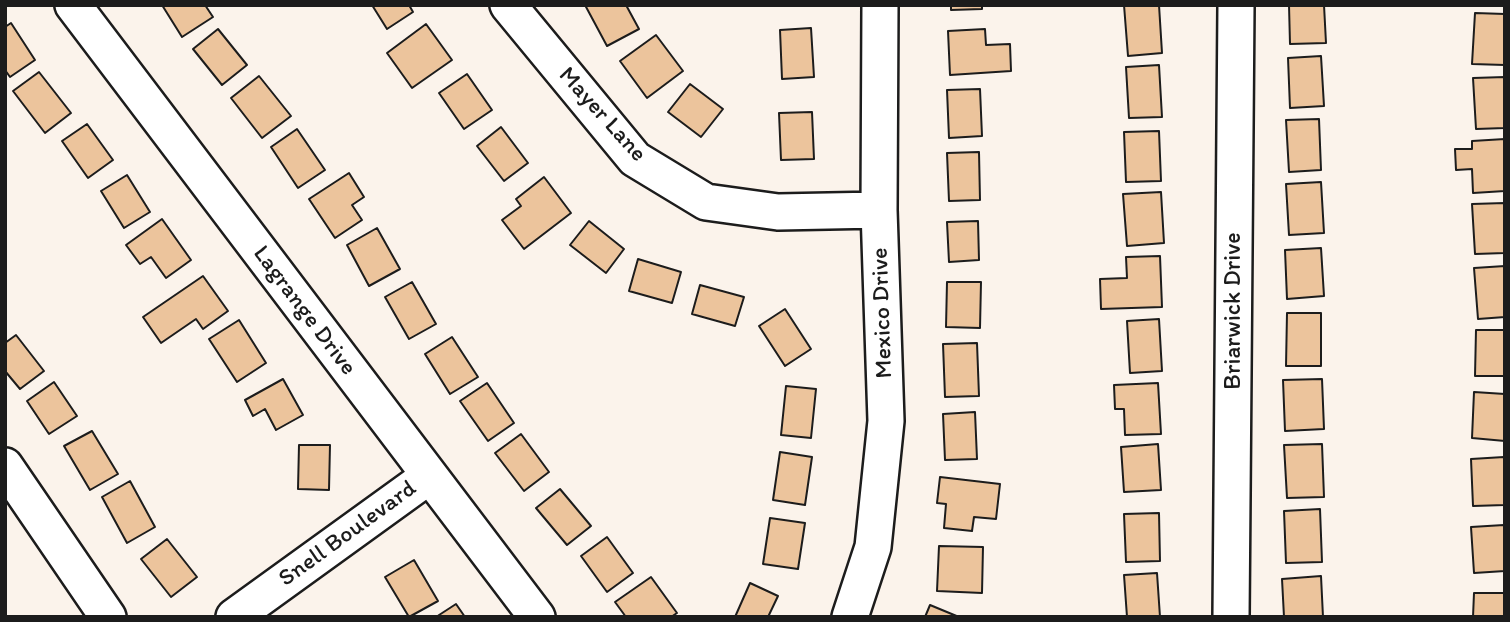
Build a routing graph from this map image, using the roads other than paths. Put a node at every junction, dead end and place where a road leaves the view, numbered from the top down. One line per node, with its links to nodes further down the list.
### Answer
1 (73, 5): 7 (street, Lagrange Drive)
2 (508, 5): 5 (street, Mayer Lane)
3 (880, 5): 5 (street, Mexico Drive)
4 (1236, 5): 12 (street, Briarwick Drive)
5 (879, 210): 11 (street, Mexico Drive)
6 (5, 466): 8 (street)
7 (429, 476): 9 (street, Snell Boulevard); 10 (street, Lagrange Drive)
8 (108, 617)
9 (234, 617)
10 (537, 617)
11 (850, 617)
12 (1231, 617)

